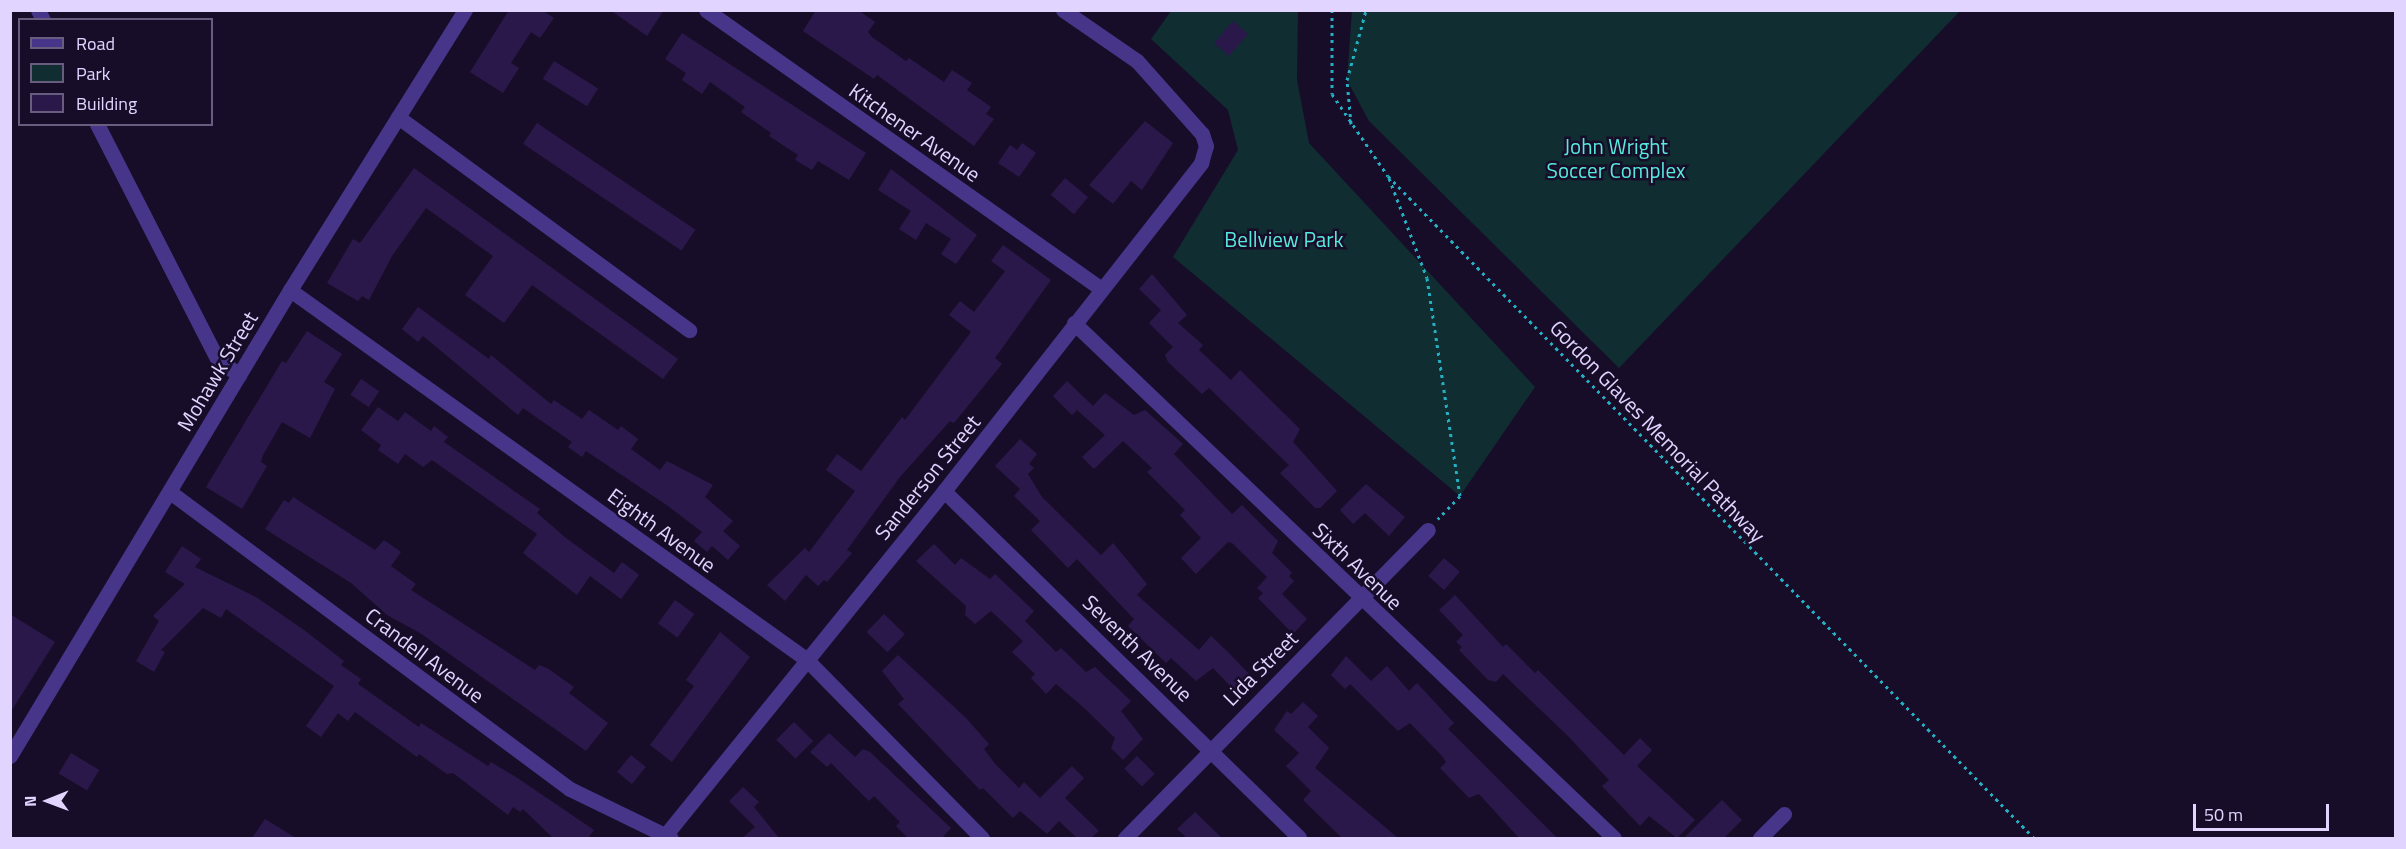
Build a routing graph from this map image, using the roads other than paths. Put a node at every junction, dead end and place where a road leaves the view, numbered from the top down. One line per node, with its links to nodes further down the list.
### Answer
1 (465, 10): 4 (street, Mohawk Street)
2 (706, 10): 6 (street, Kitchener Avenue)
3 (1063, 10): 6 (street, Sanderson Street)
4 (398, 117): 7 (street, Mohawk Street); 9 (street)
5 (98, 126): 10 (street)
6 (1100, 288): 8 (street, Sanderson Street)
7 (290, 290): 10 (street, Mohawk Street); 15 (street, Eighth Avenue)
8 (1074, 322): 11 (street, Sanderson Street); 14 (street, Sixth Avenue)
9 (689, 330)
10 (239, 375): 12 (street, Mohawk Street)
11 (944, 491): 15 (street, Sanderson Street); 16 (street, Seventh Avenue)
12 (170, 492): 17 (street, Mohawk Street); 19 (street, Crandell Avenue)
13 (1428, 530): 14 (street, Lida Street)
14 (1360, 597): 16 (street, Lida Street); 23 (street, Sixth Avenue)
15 (806, 659): 19 (street, Sanderson Street); 20 (street, Eighth Avenue)
16 (1211, 748): 21 (street, Lida Street); 22 (street, Seventh Avenue)
17 (10, 756)
18 (1784, 814): 24 (street)
19 (667, 837)
20 (982, 838)
21 (1125, 838)
22 (1299, 838)
23 (1614, 838)
24 (1760, 838)

